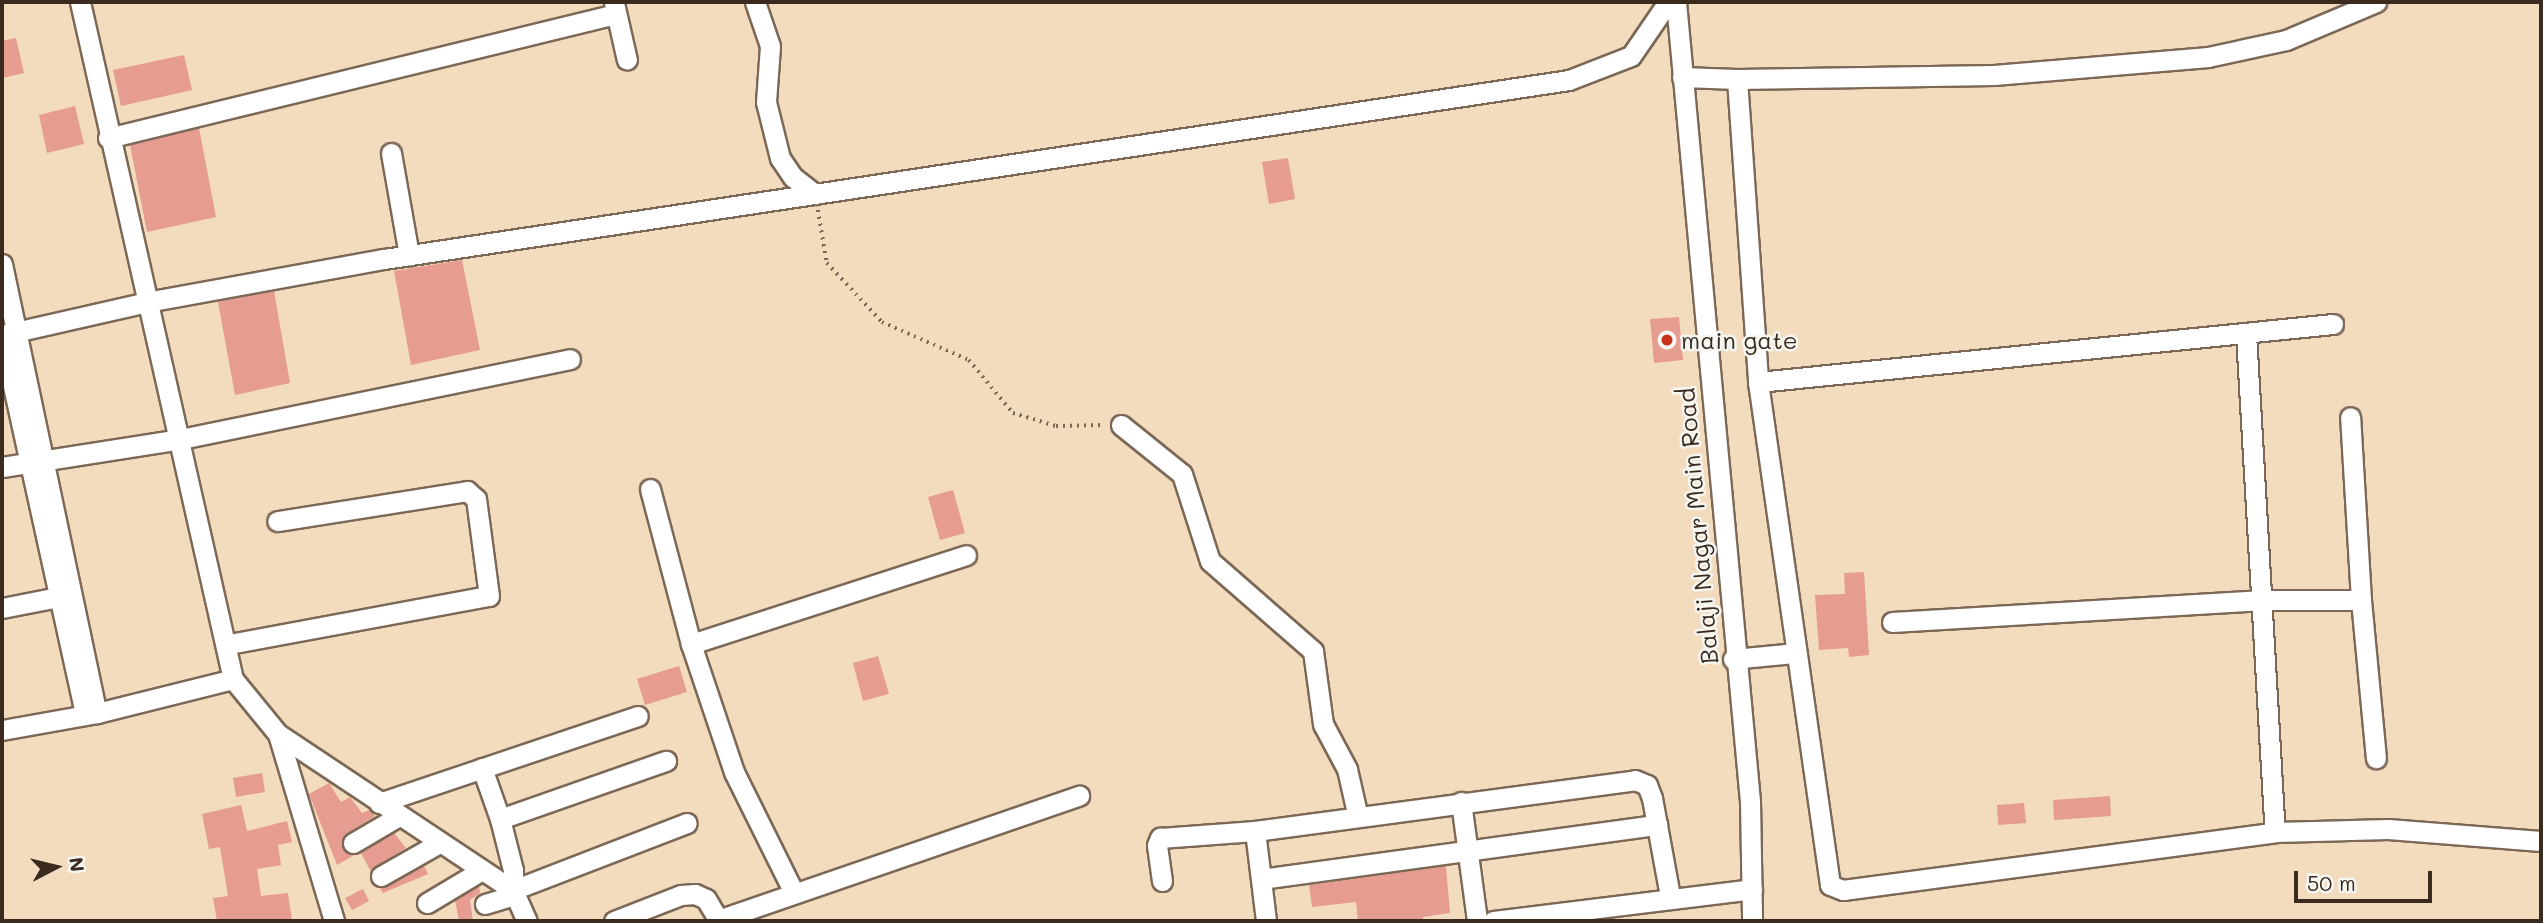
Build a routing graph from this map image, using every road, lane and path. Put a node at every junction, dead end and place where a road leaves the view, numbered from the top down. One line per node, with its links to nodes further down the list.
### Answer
1 (80, 2): 10 (street)
2 (755, 2): 12 (street)
3 (1668, 2): 12 (street)
4 (1676, 2): 8 (street, Balaji Nagar Main Road)
5 (2376, 2): 9 (street)
6 (615, 8): 7 (street); 10 (street)
7 (627, 60)
8 (1682, 77): 9 (street); 37 (street, Balaji Nagar Main Road)
9 (1737, 79): 20 (street)
10 (108, 138): 15 (street)
11 (391, 153): 13 (street)
12 (815, 194): 13 (street); 22 (path)
13 (409, 255): 15 (street)
14 (2, 264): 17 (street)
15 (147, 302): 17 (street); 23 (street)
16 (2333, 324): 18 (street)
17 (7, 334): 24 (street)
18 (2246, 334): 20 (street); 30 (street)
19 (570, 359): 23 (street)
20 (1758, 382): 36 (street)
21 (2350, 417): 31 (street)
22 (1121, 425): 50 (street)
23 (181, 439): 24 (street); 34 (street)
24 (38, 461): 25 (street); 29 (street)
25 (2, 467)
26 (650, 489): 35 (street)
27 (277, 521): 34 (street)
28 (967, 555): 35 (street)
29 (65, 596): 32 (street); 39 (street)
30 (2259, 600): 31 (street); 33 (street); 55 (street)
31 (2361, 600): 43 (street)
32 (2, 608)
33 (1892, 622)
34 (229, 644): 38 (street)
35 (691, 644): 65 (street)
36 (1794, 653): 37 (street); 55 (street)
37 (1733, 659): 64 (street, Balaji Nagar Main Road)
38 (233, 679): 39 (street); 42 (street)
39 (91, 714): 41 (street)
40 (638, 716): 45 (street)
41 (2, 730)
42 (278, 734): 48 (street); 71 (street)
43 (2376, 758)
44 (666, 761): 51 (street)
45 (482, 768): 48 (street); 51 (street)
46 (1079, 796): 65 (street)
47 (1461, 802): 50 (street); 53 (street); 59 (street)
48 (379, 803): 49 (street)
49 (399, 816): 57 (street); 58 (street)
50 (1358, 817): 54 (street)
51 (499, 818): 66 (street)
52 (687, 823): 66 (street)
53 (1657, 825): 59 (street); 67 (street)
54 (1255, 831): 62 (street); 63 (street)
55 (2275, 832): 56 (street)
56 (2541, 841)
57 (353, 843)
58 (439, 843): 60 (street); 61 (street)
59 (1468, 852): 62 (street); 75 (street)
60 (482, 870): 66 (street); 68 (street)
61 (381, 876)
62 (1261, 880): 74 (street)
63 (1162, 881)
64 (1752, 889): 67 (street); 77 (street, Balaji Nagar Main Road)
65 (793, 891): 70 (street)
66 (514, 893): 69 (street); 72 (street)
67 (1670, 896): 76 (street)
68 (427, 903)
69 (485, 904)
70 (718, 920): 73 (street)
71 (334, 921)
72 (527, 921)
73 (614, 921)
74 (1266, 921)
75 (1476, 921)
76 (1493, 921)
77 (1752, 921)

